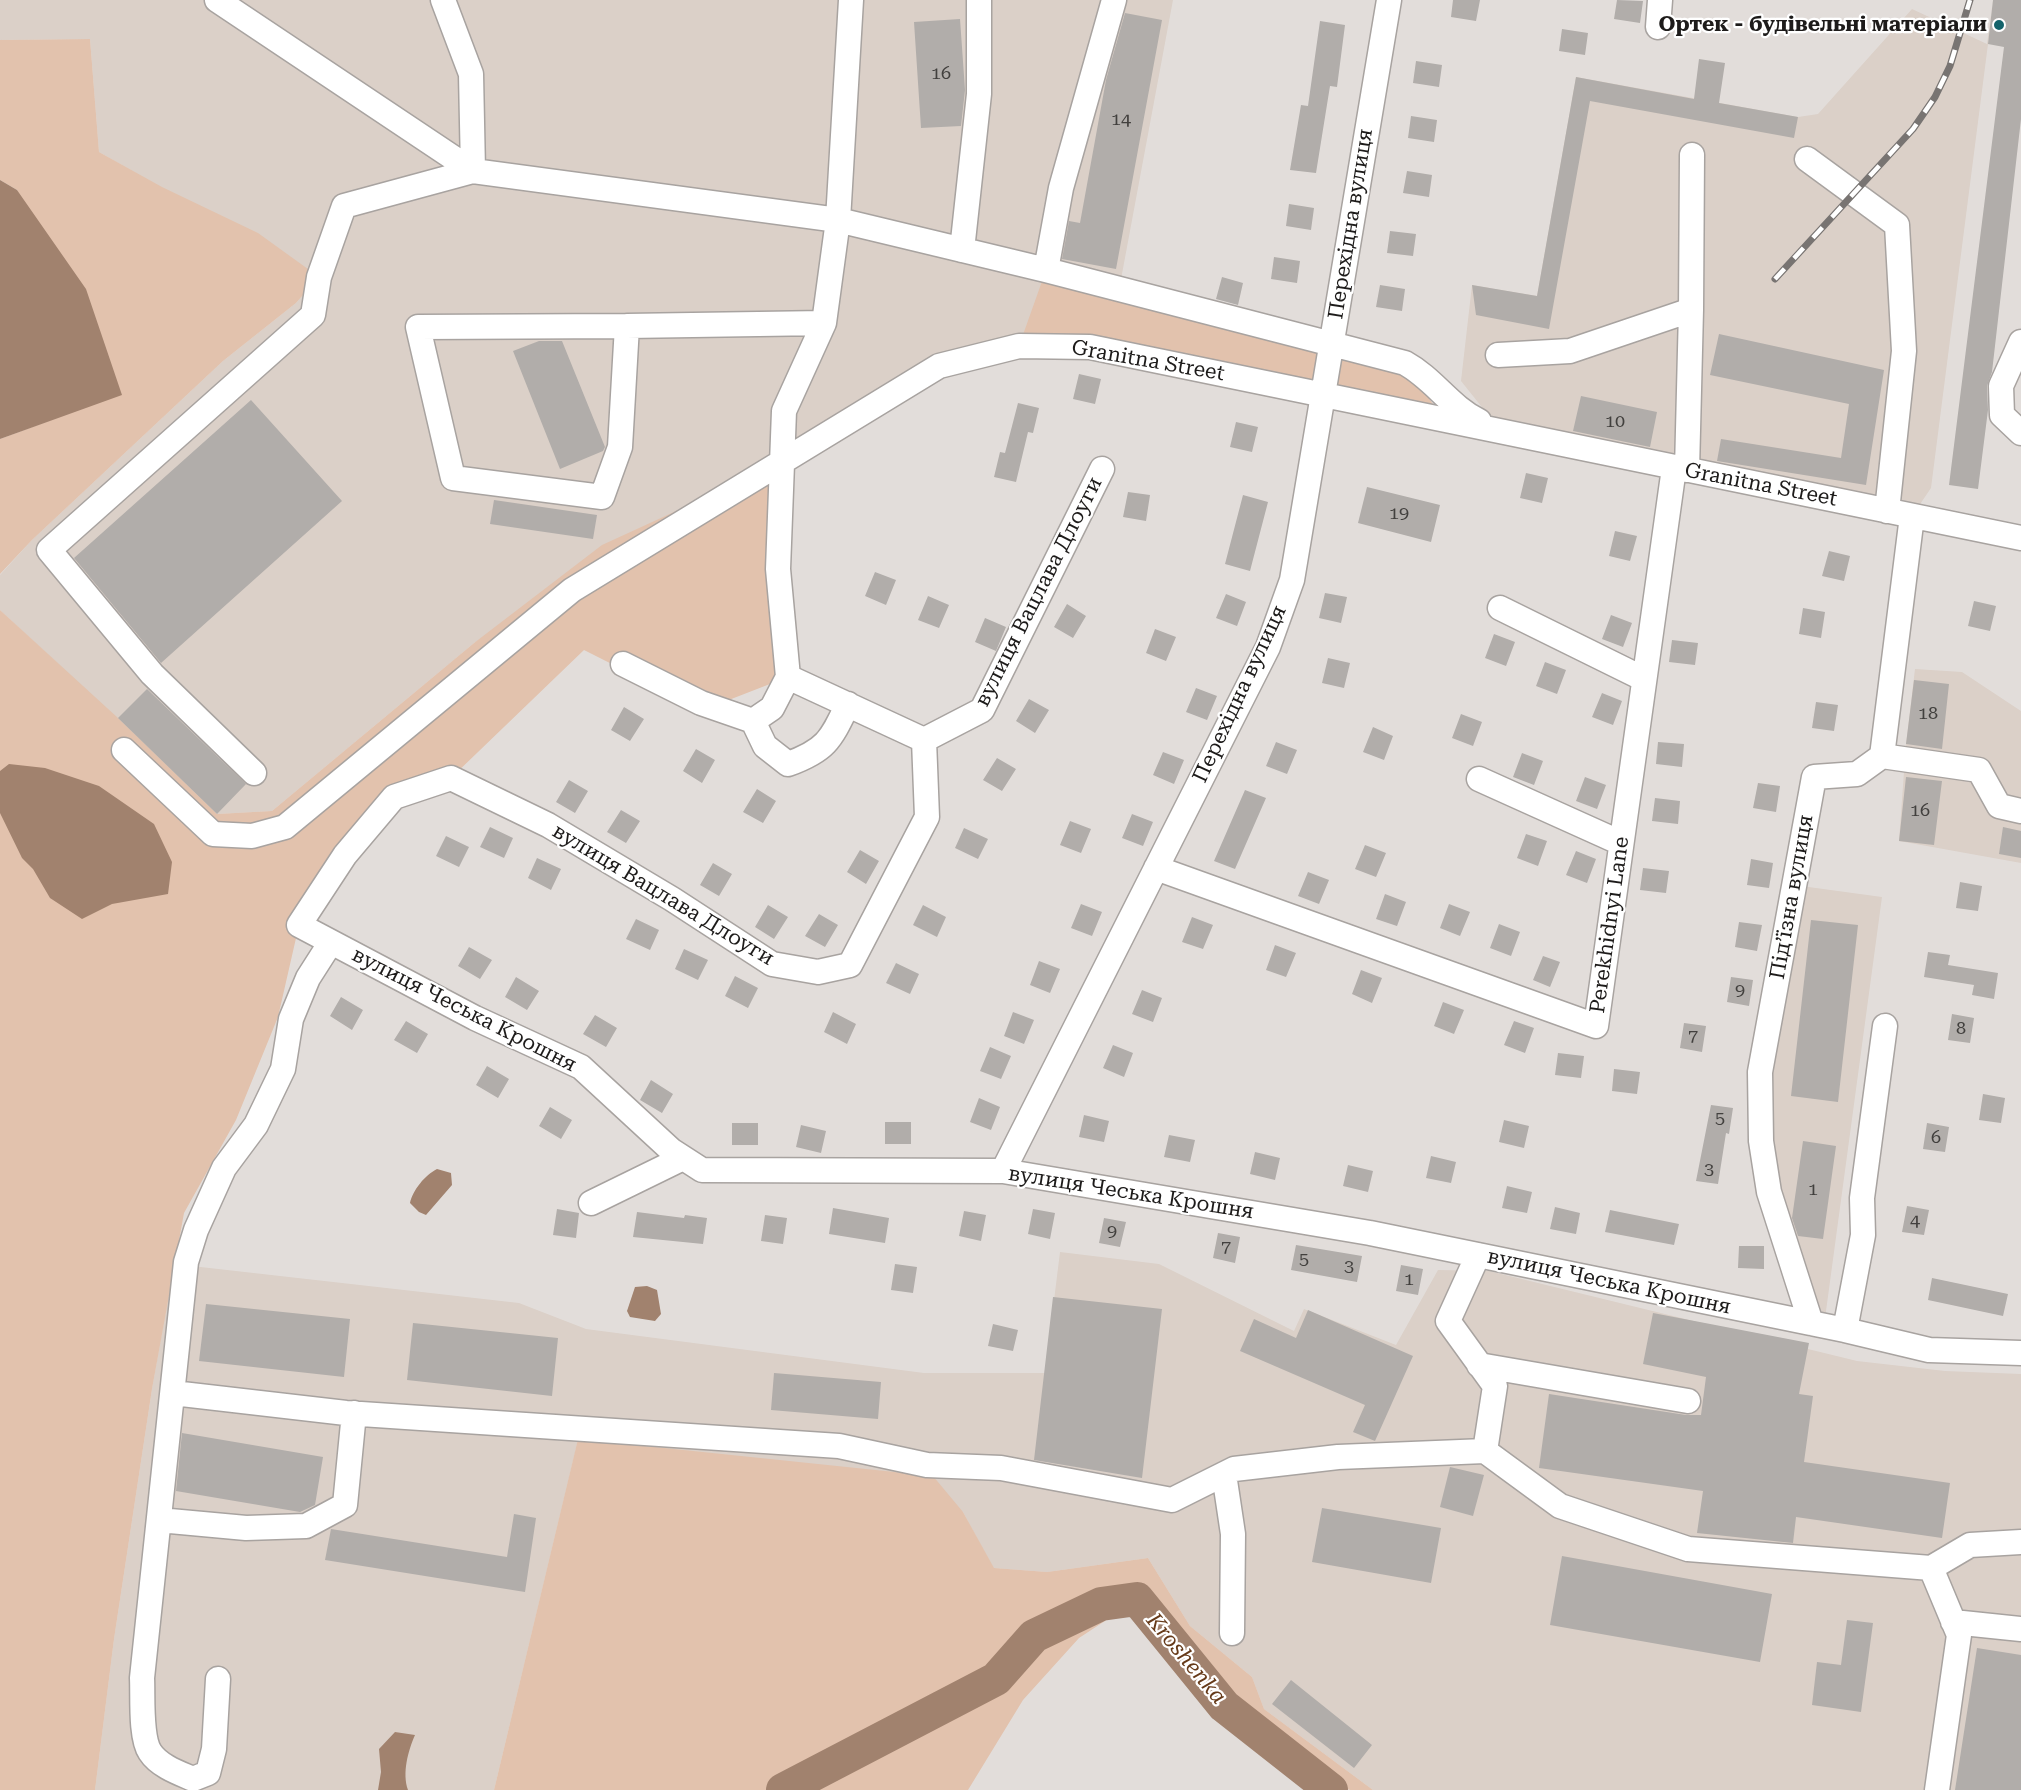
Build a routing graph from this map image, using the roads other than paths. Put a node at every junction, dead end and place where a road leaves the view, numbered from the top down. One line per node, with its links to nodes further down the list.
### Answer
1 (217, 0): 11 (street)
2 (443, 0): 11 (street)
3 (851, 0): 12 (street)
4 (979, 0): 13 (street)
5 (1114, 0): 14 (street)
6 (1389, 0): 19 (street, Перехідна вулиця)
7 (1660, 0): 8 (street)
8 (1658, 27)
9 (1692, 155): 15 (street, Perekhidnyi Lane)
10 (1807, 159): 27 (street)
11 (472, 171): 12 (street, Granitna Street); 39 (street)
12 (838, 220): 13 (street, Granitna Street); 16 (street)
13 (962, 250): 14 (street, Granitna Street)
14 (1046, 270): 19 (street, Granitna Street)
15 (1691, 310): 20 (street); 26 (street, Perekhidnyi Lane)
16 (824, 323): 17 (street); 24 (street)
17 (627, 326): 17 (street)
18 (2021, 342): 23 (street)
19 (1331, 346): 21 (street, Перехідна вулиця); 22 (street, Granitna Street)
20 (1498, 355)
21 (1323, 394): 22 (street, Granitna Street); 24 (street, Granitna Street); 43 (street, Перехідна вулиця)
22 (1501, 431): 26 (street, Granitna Street)
23 (2021, 433)
24 (783, 462): 32 (street); 37 (street, Granitna Street)
25 (1102, 469): 36 (street, вулиця Вацлава Длоуги)
26 (1681, 469): 27 (street, Granitna Street); 33 (street, Perekhidnyi Lane)
27 (1887, 511): 28 (street, Granitna Street)
28 (1912, 516): 29 (street, Granitna Street); 38 (street)
29 (2021, 538)
30 (1500, 609): 33 (street)
31 (623, 664): 35 (street)
32 (788, 677): 34 (street); 35 (street)
33 (1644, 679): 42 (street, Perekhidnyi Lane)
34 (848, 704): 35 (street); 36 (street)
35 (753, 721)
36 (924, 740): 44 (street, вулиця Вацлава Длоуги)
37 (124, 750)
38 (1882, 756): 41 (street); 51 (street, Підʼїзна вулиця)
39 (254, 772)
40 (1479, 779): 42 (street)
41 (2021, 810)
42 (1622, 843): 43 (street, Perekhidnyi Lane)
43 (1156, 868): 48 (street, Перехідна вулиця)
44 (299, 925): 45 (street, вулиця Чеська Крошня)
45 (331, 942): 47 (street, вулиця Чеська Крошня); 55 (street)
46 (1885, 1026): 52 (street)
47 (683, 1158): 48 (street, вулиця Чеська Крошня); 49 (street)
48 (1003, 1172): 50 (street, вулиця Чеська Крошня)
49 (591, 1203)
50 (1478, 1255): 51 (street, вулиця Чеська Крошня); 54 (street)
51 (1811, 1323): 52 (street, вулиця Чеська Крошня)
52 (1845, 1330): 53 (street, вулиця Чеська Крошня)
53 (2021, 1353)
54 (1479, 1365): 56 (street); 58 (street)
55 (173, 1393): 57 (street); 60 (street)
56 (1688, 1401)
57 (354, 1413): 59 (street); 60 (street)
58 (1485, 1451): 59 (street); 62 (street)
59 (1224, 1474): 65 (street)
60 (159, 1520): 66 (street)
61 (2021, 1542): 62 (street)
62 (1931, 1568): 63 (street)
63 (1953, 1622): 64 (street); 67 (street)
64 (2021, 1629)
65 (1232, 1633)
66 (218, 1679)
67 (1937, 1790)

